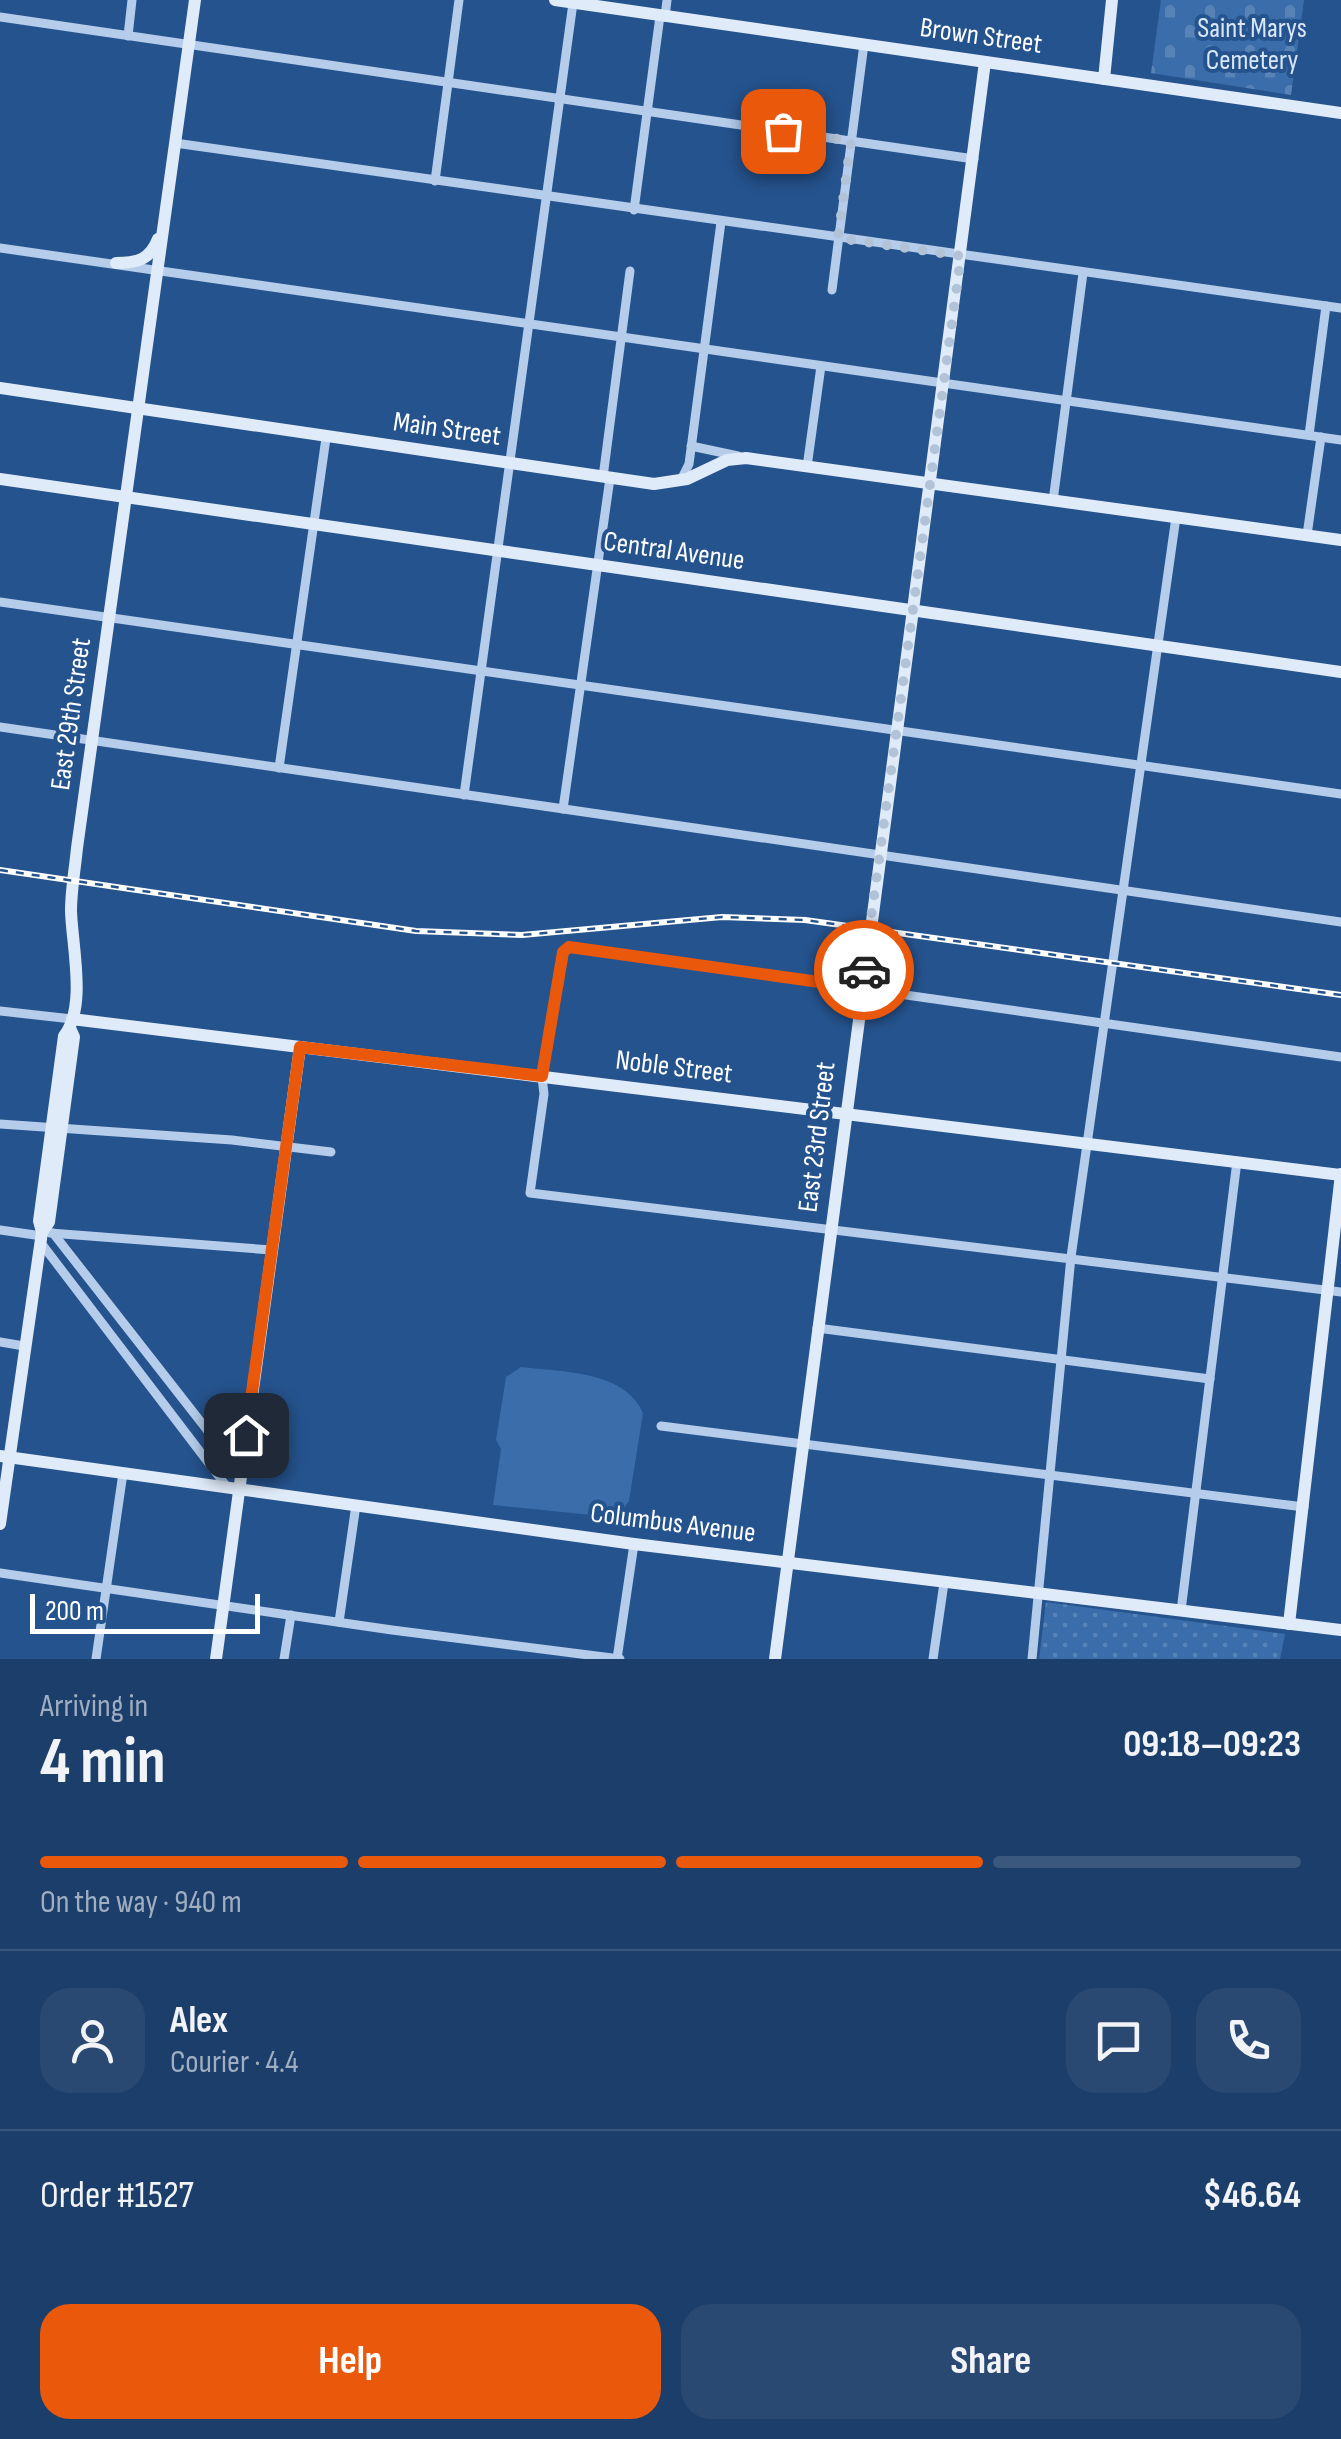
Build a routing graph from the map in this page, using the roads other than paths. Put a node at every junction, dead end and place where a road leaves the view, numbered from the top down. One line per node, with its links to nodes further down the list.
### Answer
1 (132, 0): 10 (street)
2 (194, 0): 11 (street, East 29th Street)
3 (460, 0): 15 (street)
4 (555, 0): 7 (street, Brown Street)
5 (667, 0): 8 (street)
6 (1112, 0): 14 (street)
7 (573, 3): 8 (street, Brown Street); 16 (street)
8 (662, 16): 12 (street, Brown Street); 17 (street)
9 (0, 17): 10 (street)
10 (128, 36): 11 (street)
11 (188, 44): 15 (street); 20 (street, East 29th Street)
12 (864, 44): 13 (street, Brown Street); 19 (street)
13 (985, 62): 14 (street, Brown Street); 21 (street, East 23rd Street)
14 (1104, 79): 18 (street, Brown Street)
15 (448, 82): 16 (street); 22 (street)
16 (560, 99): 17 (street); 23 (street)
17 (647, 111): 19 (street); 24 (street)
18 (1341, 112)
19 (851, 141): 21 (street); 27 (street)
20 (174, 142): 22 (street); 25 (street, East 29th Street)
21 (974, 159): 29 (street, East 23rd Street)
22 (435, 180): 23 (street)
23 (546, 197): 24 (street); 37 (street)
24 (634, 210): 26 (street)
25 (164, 217): 30 (street); 31 (street, East 29th Street)
26 (720, 222): 27 (street); 39 (street)
27 (838, 238): 29 (street); 34 (street)
28 (0, 248): 30 (street)
29 (961, 256): 33 (street); 41 (street, East 23rd Street)
30 (116, 263): 31 (street)
31 (157, 269): 37 (street); 44 (street, East 29th Street)
32 (630, 271): 38 (street)
33 (1083, 272): 35 (street); 43 (street)
34 (832, 290)
35 (1326, 306): 36 (street); 45 (street)
36 (1341, 308)
37 (529, 324): 38 (street); 51 (street)
38 (621, 338): 39 (street); 53 (street)
39 (704, 349): 40 (street); 49 (street)
40 (821, 366): 41 (street); 52 (street)
41 (944, 383): 43 (street); 56 (street, East 23rd Street)
42 (0, 388): 44 (street, Main Street)
43 (1066, 400): 45 (street); 58 (street)
44 (138, 408): 47 (street, Main Street); 57 (street, East 29th Street)
45 (1309, 435): 46 (street)
46 (1321, 436): 48 (street); 61 (street)
47 (326, 438): 51 (street, Main Street); 60 (street)
48 (1341, 440)
49 (692, 446): 50 (street, Main Street); 55 (street)
50 (746, 458): 52 (street, Main Street); 55 (street, Main Street)
51 (510, 464): 53 (street, Main Street); 63 (street)
52 (807, 467): 56 (street, Main Street)
53 (607, 478): 55 (street, Main Street); 64 (street)
54 (0, 479): 57 (street, Central Avenue)
55 (681, 480)
56 (930, 484): 58 (street, Main Street); 66 (street, East 23rd Street)
57 (126, 498): 60 (street, Central Avenue); 67 (street, East 29th Street)
58 (1052, 501): 59 (street, Main Street)
59 (1176, 517): 61 (street, Main Street); 69 (street)
60 (314, 524): 63 (street, Central Avenue); 68 (street)
61 (1307, 535): 62 (street, Main Street)
62 (1341, 540)
63 (498, 550): 64 (street, Central Avenue); 70 (street)
64 (598, 565): 66 (street, Central Avenue); 72 (street)
65 (0, 602): 67 (street)
66 (912, 611): 69 (street, Central Avenue); 74 (street, East 23rd Street)
67 (110, 616): 68 (street); 75 (street, East 29th Street)
68 (297, 644): 70 (street); 77 (street)
69 (1159, 646): 71 (street, Central Avenue); 76 (street)
70 (481, 671): 72 (street); 79 (street)
71 (1341, 672)
72 (579, 685): 74 (street); 80 (street)
73 (0, 727): 75 (street)
74 (895, 731): 76 (street); 81 (street, East 23rd Street)
75 (92, 740): 77 (street); 87 (street, East 29th Street)
76 (1140, 766): 78 (street); 82 (street)
77 (280, 768): 79 (street)
78 (1341, 794)
79 (464, 795): 80 (street)
80 (563, 808): 81 (street)
81 (878, 855): 82 (street); 84 (street, East 23rd Street)
82 (1121, 891): 83 (street); 86 (street)
83 (1341, 922)
84 (862, 988): 86 (street); 90 (street); 91 (street, East 23rd Street)
85 (0, 1011): 87 (street, Noble Street)
86 (1103, 1023): 89 (street); 94 (street)
87 (71, 1024): 88 (street, Noble Street); 93 (street, East 29th Street)
88 (300, 1047): 90 (street, Noble Street); 95 (street)
89 (1341, 1056)
90 (542, 1076): 91 (street, Noble Street); 99 (street)
91 (845, 1114): 94 (street, Noble Street); 99 (street, East 23rd Street)
92 (0, 1124): 93 (street)
93 (57, 1128): 95 (street); 101 (street, East 29th Street)
94 (1086, 1144): 97 (street, Noble Street); 103 (street)
95 (286, 1146): 96 (street); 102 (street)
96 (331, 1152)
97 (1237, 1161): 98 (street, Noble Street); 104 (street)
98 (1341, 1175): 105 (street)
99 (831, 1227): 103 (street); 106 (street, East 23rd Street)
100 (0, 1230): 101 (street)
101 (45, 1236): 102 (street); 108 (street, East 29th Street); 114 (street); 117 (street)
102 (272, 1250): 114 (street)
103 (1071, 1258): 104 (street); 109 (street)
104 (1223, 1276): 105 (street); 110 (street)
105 (1334, 1291): 120 (street)
106 (817, 1328): 109 (street); 112 (street, East 23rd Street)
107 (0, 1342): 108 (street)
108 (24, 1346): 113 (street, East 29th Street)
109 (1061, 1360): 110 (street); 116 (street)
110 (1210, 1379): 118 (street)
111 (661, 1426): 112 (street)
112 (803, 1445): 116 (street); 123 (street, East 23rd Street)
113 (5, 1456): 115 (street, Columbus Avenue); 121 (street, East 29th Street)
114 (240, 1472): 117 (street)
115 (123, 1473): 117 (street, Columbus Avenue); 126 (street)
116 (1050, 1477): 118 (street); 127 (street)
117 (233, 1488): 119 (street, Columbus Avenue); 128 (street)
118 (1196, 1494): 120 (street); 129 (street)
119 (356, 1505): 122 (street, Columbus Avenue); 131 (street)
120 (1304, 1508): 132 (street)
121 (0, 1524)
122 (634, 1544): 123 (street, Columbus Avenue); 137 (street)
123 (788, 1564): 125 (street, Columbus Avenue); 138 (street, East 23rd Street)
124 (0, 1573): 126 (street)
125 (944, 1583): 127 (street, Columbus Avenue); 139 (street)
126 (107, 1588): 128 (street); 134 (street)
127 (1040, 1595): 129 (street, Columbus Avenue); 140 (street)
128 (222, 1604): 130 (street); 135 (street)
129 (1182, 1611): 132 (street, Columbus Avenue)
130 (291, 1614): 131 (street); 136 (street)
131 (339, 1622): 137 (street)
132 (1289, 1624): 133 (street, Columbus Avenue)
133 (1341, 1630)
134 (96, 1659)
135 (216, 1659)
136 (284, 1659)
137 (618, 1659)
138 (775, 1659)
139 (932, 1659)
140 (1032, 1659)

